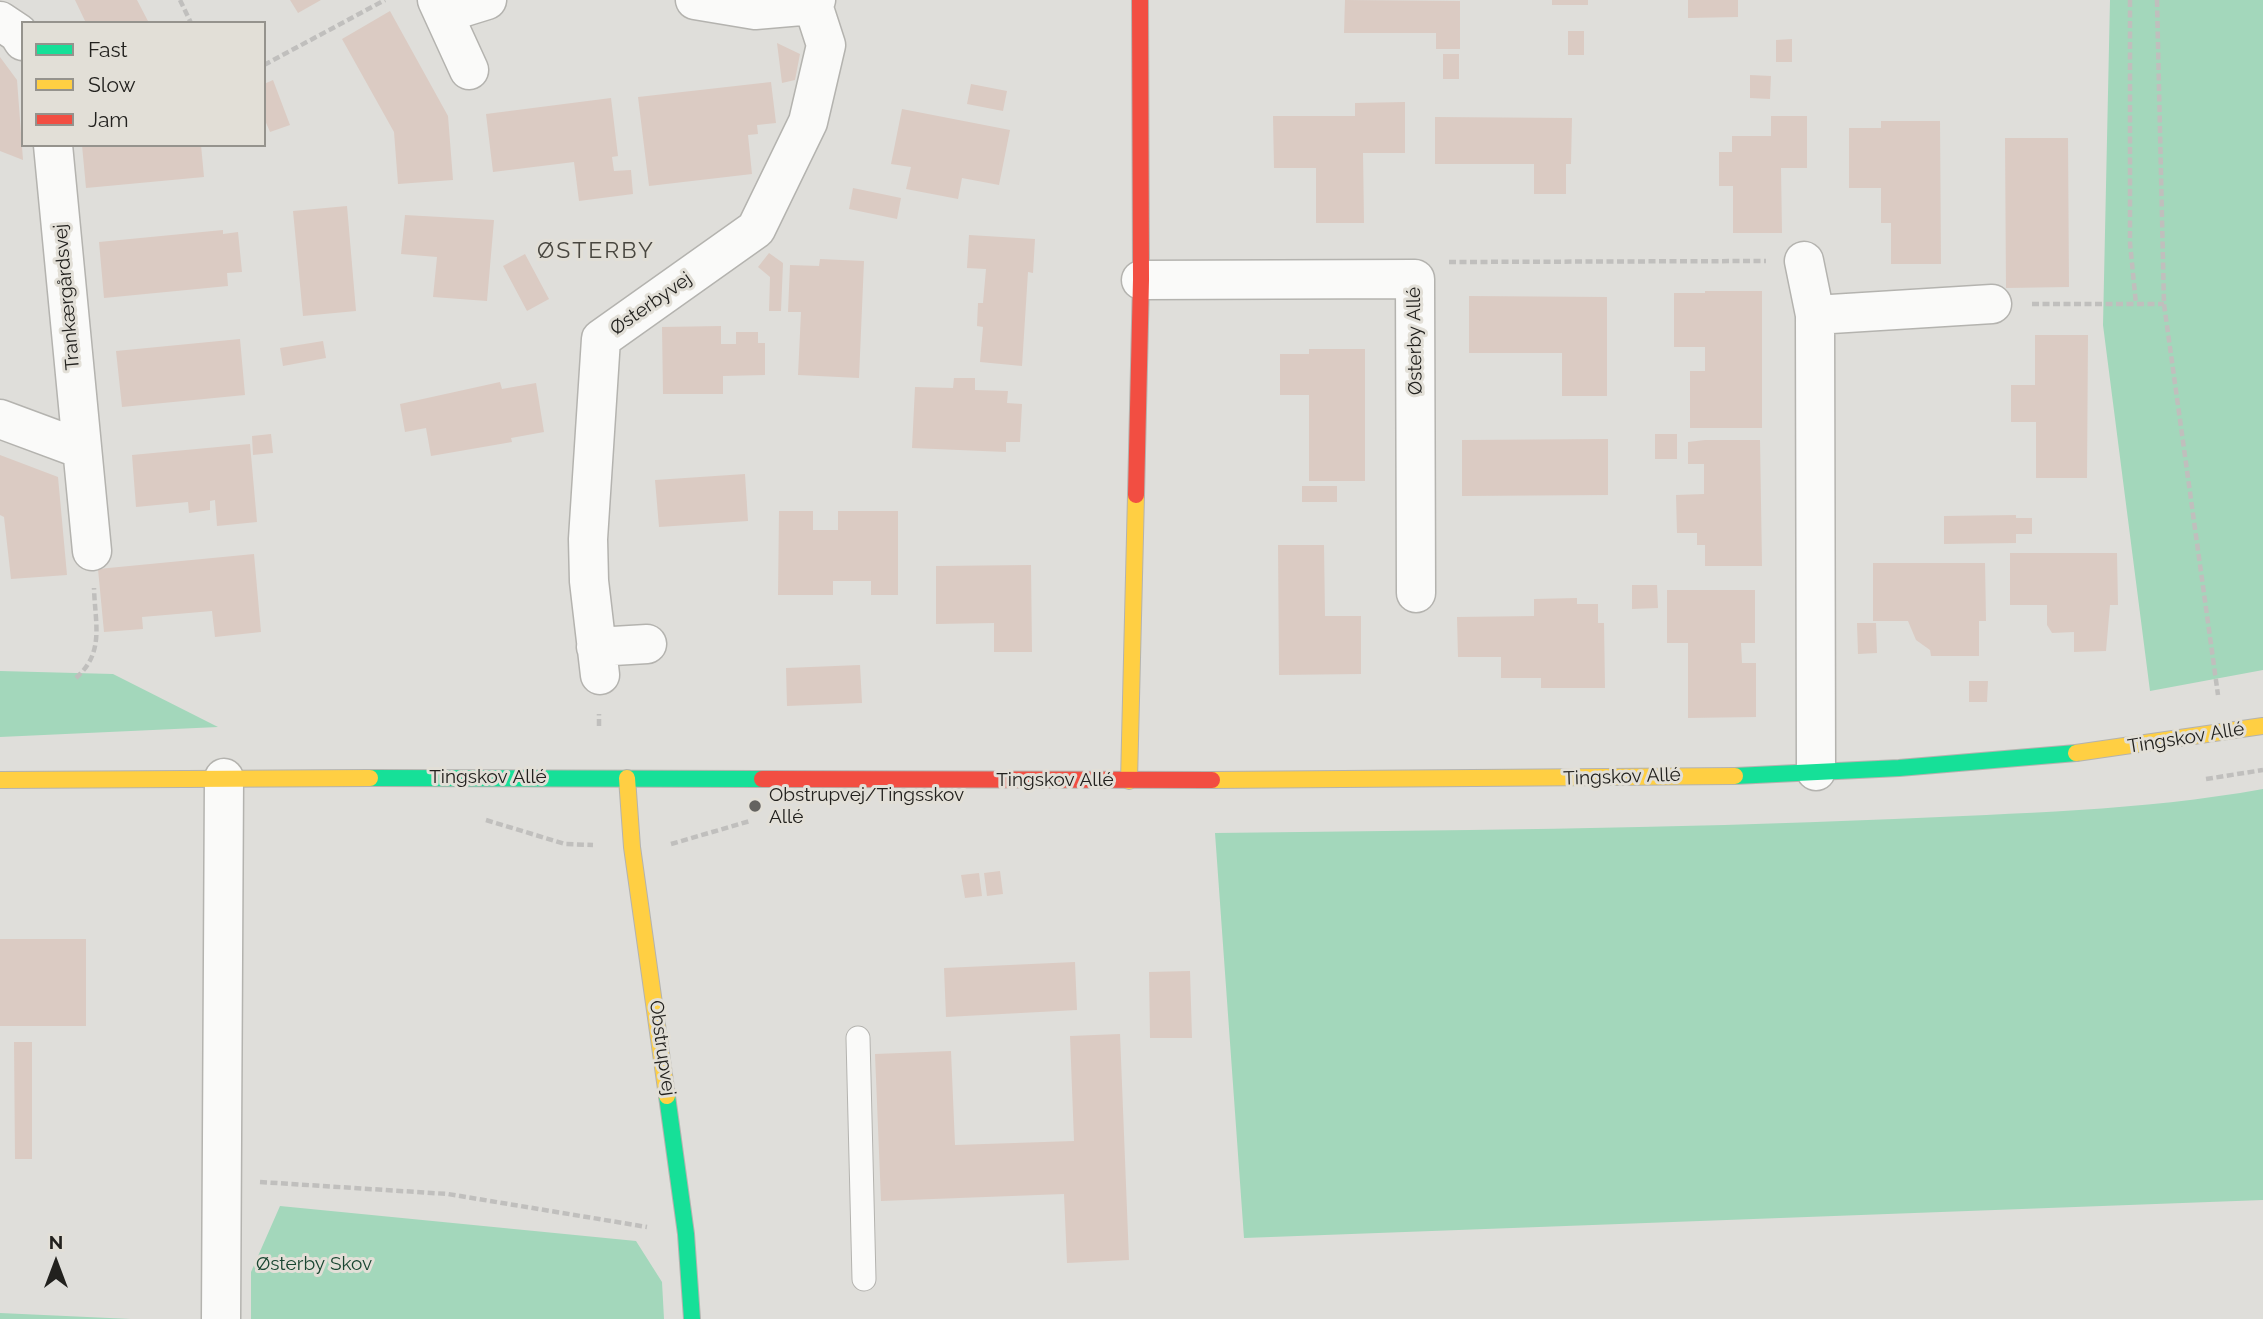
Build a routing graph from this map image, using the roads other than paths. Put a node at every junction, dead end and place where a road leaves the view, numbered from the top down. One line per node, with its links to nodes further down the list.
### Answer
1 (487, 0): 5 (street)
2 (695, 0): 4 (street, Østerbyvej)
3 (1140, 0): 11 (street)
4 (815, 2): 18 (street, Østerbyvej)
5 (441, 6): 8 (street)
6 (0, 22): 7 (street)
7 (21, 38)
8 (468, 70)
9 (53, 147): 15 (street, Trankærgårdsvej)
10 (1804, 261): 13 (street)
11 (1141, 280): 17 (street, Østerby Allé); 24 (street)
12 (1992, 304): 13 (street)
13 (1815, 315): 20 (street)
14 (0, 419): 15 (street)
15 (81, 449): 16 (street, Trankærgårdsvej)
16 (92, 551)
17 (1416, 593)
18 (647, 644)
19 (2263, 726): 20 (street, Tingskov Allé)
20 (1816, 771): 24 (street, Tingskov Allé)
21 (224, 778): 22 (street, Tingskov Allé); 23 (street, Tingskov Allé); 27 (street)
22 (627, 778): 24 (street, Tingskov Allé); 28 (street, Obstrupvej)
23 (0, 780)
24 (1129, 781)
25 (858, 1038): 26 (lane)
26 (864, 1279)
27 (221, 1319)
28 (692, 1319)

